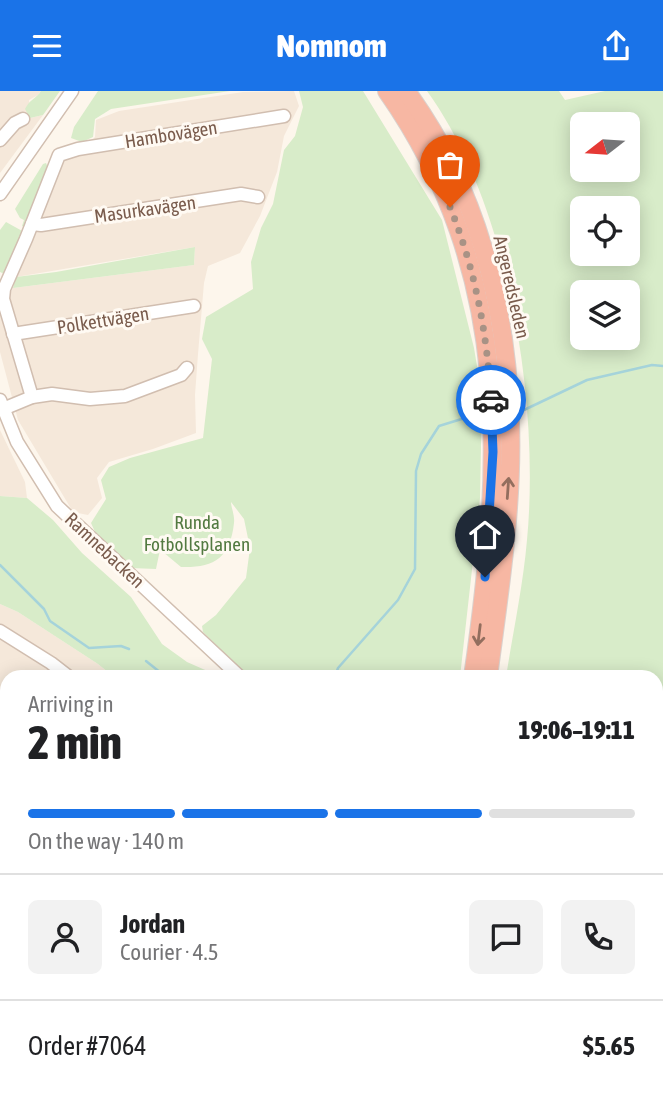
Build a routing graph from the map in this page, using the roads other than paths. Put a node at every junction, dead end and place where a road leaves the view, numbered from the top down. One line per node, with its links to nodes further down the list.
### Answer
1 (72, 91): 7 (street)
2 (387, 91): 18 (highway, Angeredsleden, one-way to 18)
3 (406, 91): 19 (highway, Angeredsleden, one-way to 3)
4 (284, 116): 9 (street, Hambovägen)
5 (23, 119): 6 (street)
6 (0, 140)
7 (0, 194)
8 (258, 197): 9 (street, Masurkavägen)
9 (32, 224): 11 (street)
10 (194, 306): 11 (street, Polkettvägen)
11 (13, 334): 13 (street)
12 (187, 368): 13 (street)
13 (32, 397): 14 (street)
14 (1, 405): 17 (street, Ramnebacken)
15 (0, 631): 16 (street)
16 (60, 670)
17 (233, 670)
18 (474, 670)
19 (489, 670)

